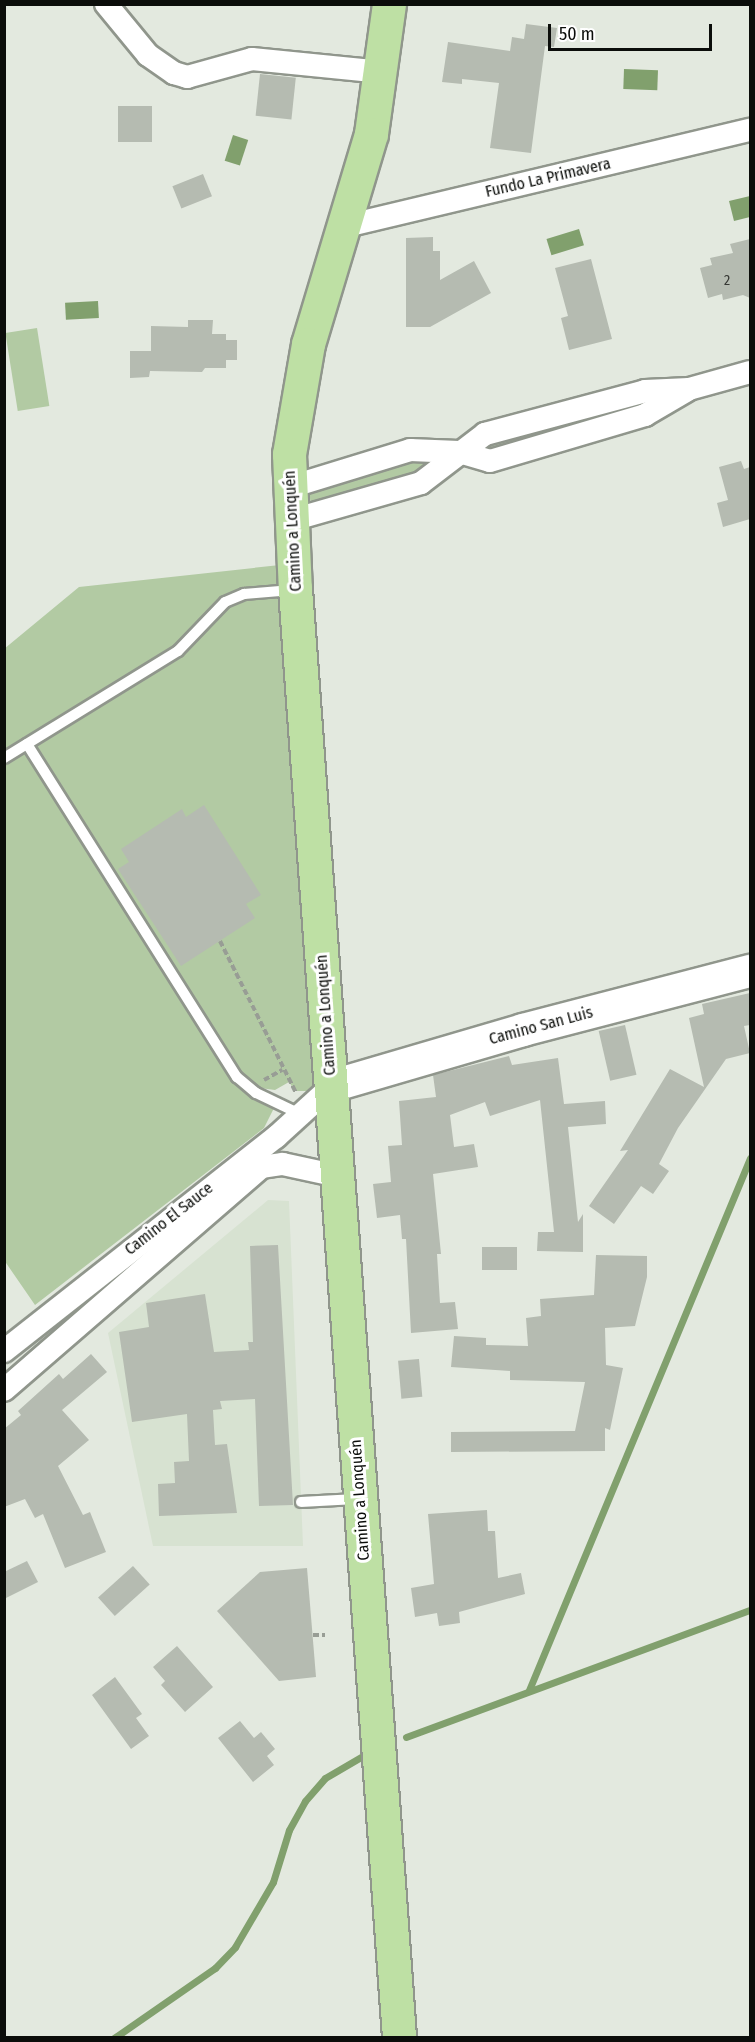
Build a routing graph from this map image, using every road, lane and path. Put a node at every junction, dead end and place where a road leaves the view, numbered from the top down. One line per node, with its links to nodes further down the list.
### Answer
1 (106, 4): 3 (street)
2 (389, 4): 3 (main road, Camino a Lonquén)
3 (382, 72): 5 (main road, Camino a Lonquén)
4 (750, 130): 5 (street, Fundo La Primavera)
5 (346, 226): 8 (main road, Camino a Lonquén)
6 (750, 372): 7 (street)
7 (459, 452): 8 (street); 9 (street)
8 (290, 487): 9 (main road, Camino a Lonquén)
9 (292, 520): 10 (main road, Camino a Lonquén)
10 (295, 590): 11 (lane); 16 (main road, Camino a Lonquén)
11 (27, 744): 12 (lane); 17 (lane)
12 (4, 758)
13 (220, 941): 15 (path)
14 (750, 971): 16 (street, Camino San Luis)
15 (288, 1083)
16 (332, 1086): 17 (street, Camino El Sauce); 20 (main road, Camino a Lonquén)
17 (301, 1114): 18 (street, Camino El Sauce)
18 (276, 1137): 19 (street); 21 (street, Camino El Sauce)
19 (283, 1164): 20 (street, Camino El Sauce); 22 (street, Camino El Sauce)
20 (338, 1176): 23 (main road, Camino a Lonquén)
21 (4, 1351)
22 (4, 1390)
23 (359, 1499): 24 (lane); 27 (main road, Camino a Lonquén)
24 (301, 1502)
25 (313, 1635): 26 (path)
26 (325, 1635)
27 (399, 2037)

